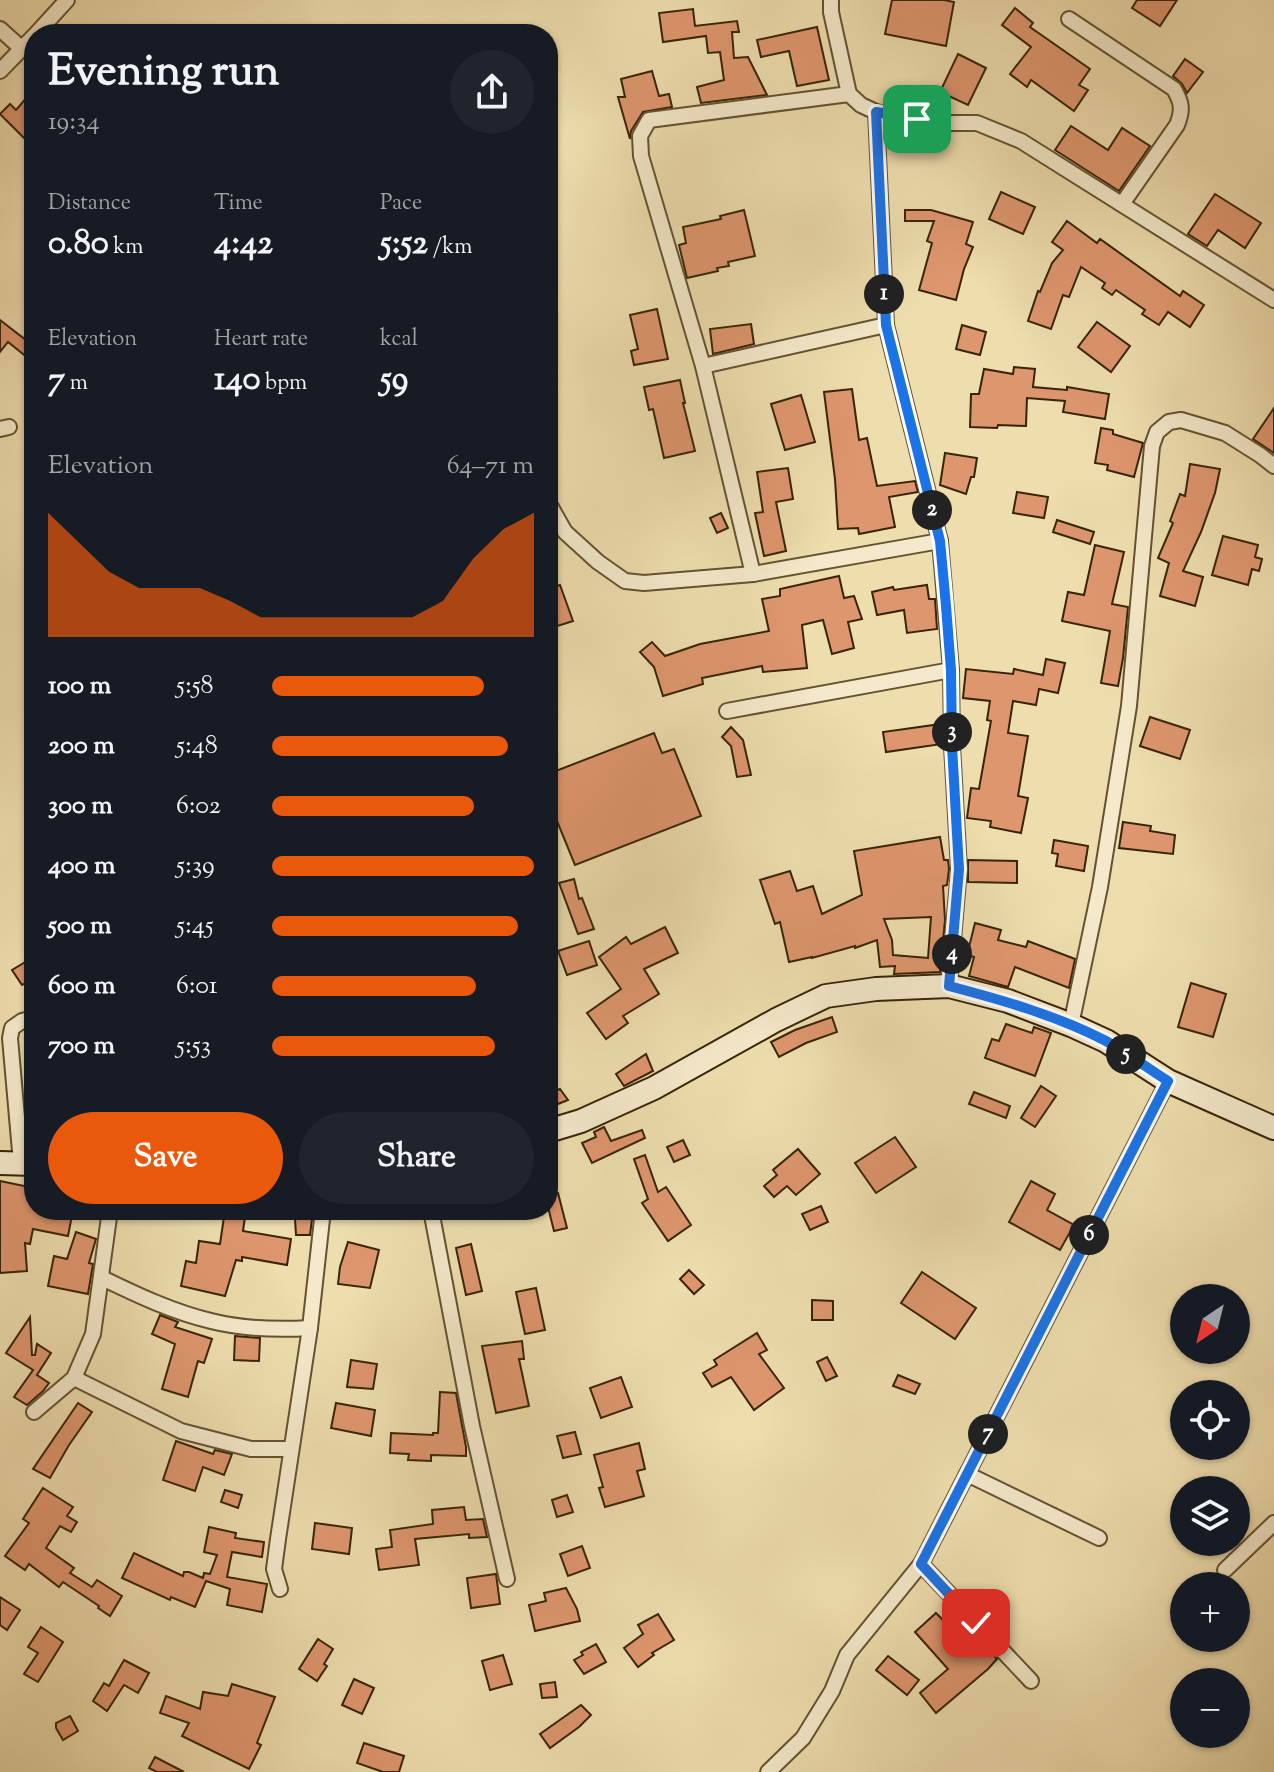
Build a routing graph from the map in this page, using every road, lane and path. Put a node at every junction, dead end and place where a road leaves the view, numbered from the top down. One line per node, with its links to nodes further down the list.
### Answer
1 (67, 0): 4 (street)
2 (831, 0): 9 (street)
3 (1069, 19): 11 (street)
4 (45, 24)
5 (0, 29): 7 (street)
6 (24, 45): 7 (street)
7 (21, 48): 8 (street)
8 (0, 71)
9 (849, 94): 10 (street); 14 (street)
10 (876, 112): 11 (street); 13 (street)
11 (1122, 204): 12 (street)
12 (1274, 300)
13 (886, 325): 14 (street); 17 (street)
14 (703, 366): 18 (street)
15 (1274, 466): 23 (street)
16 (558, 520): 18 (street)
17 (940, 541): 18 (street); 19 (street)
18 (753, 574)
19 (951, 670): 20 (street); 21 (street)
20 (727, 711)
21 (949, 986): 23 (street); 25 (street)
22 (24, 1020): 27 (street)
23 (1071, 1025): 24 (street)
24 (1168, 1081): 26 (street); 36 (street)
25 (558, 1128)
26 (1274, 1128)
27 (18, 1163)
28 (109, 1220): 31 (street)
29 (322, 1220): 32 (street)
30 (433, 1220): 41 (street)
31 (102, 1278): 32 (street); 33 (street)
32 (310, 1328): 35 (street)
33 (74, 1378): 34 (street); 35 (street)
34 (34, 1412)
35 (291, 1449): 42 (street)
36 (967, 1474): 38 (street); 39 (street)
37 (1274, 1523): 40 (street)
38 (1099, 1538)
39 (921, 1564): 43 (street); 44 (street)
40 (1225, 1570)
41 (507, 1579)
42 (280, 1589)
43 (1031, 1681)
44 (768, 1772)

